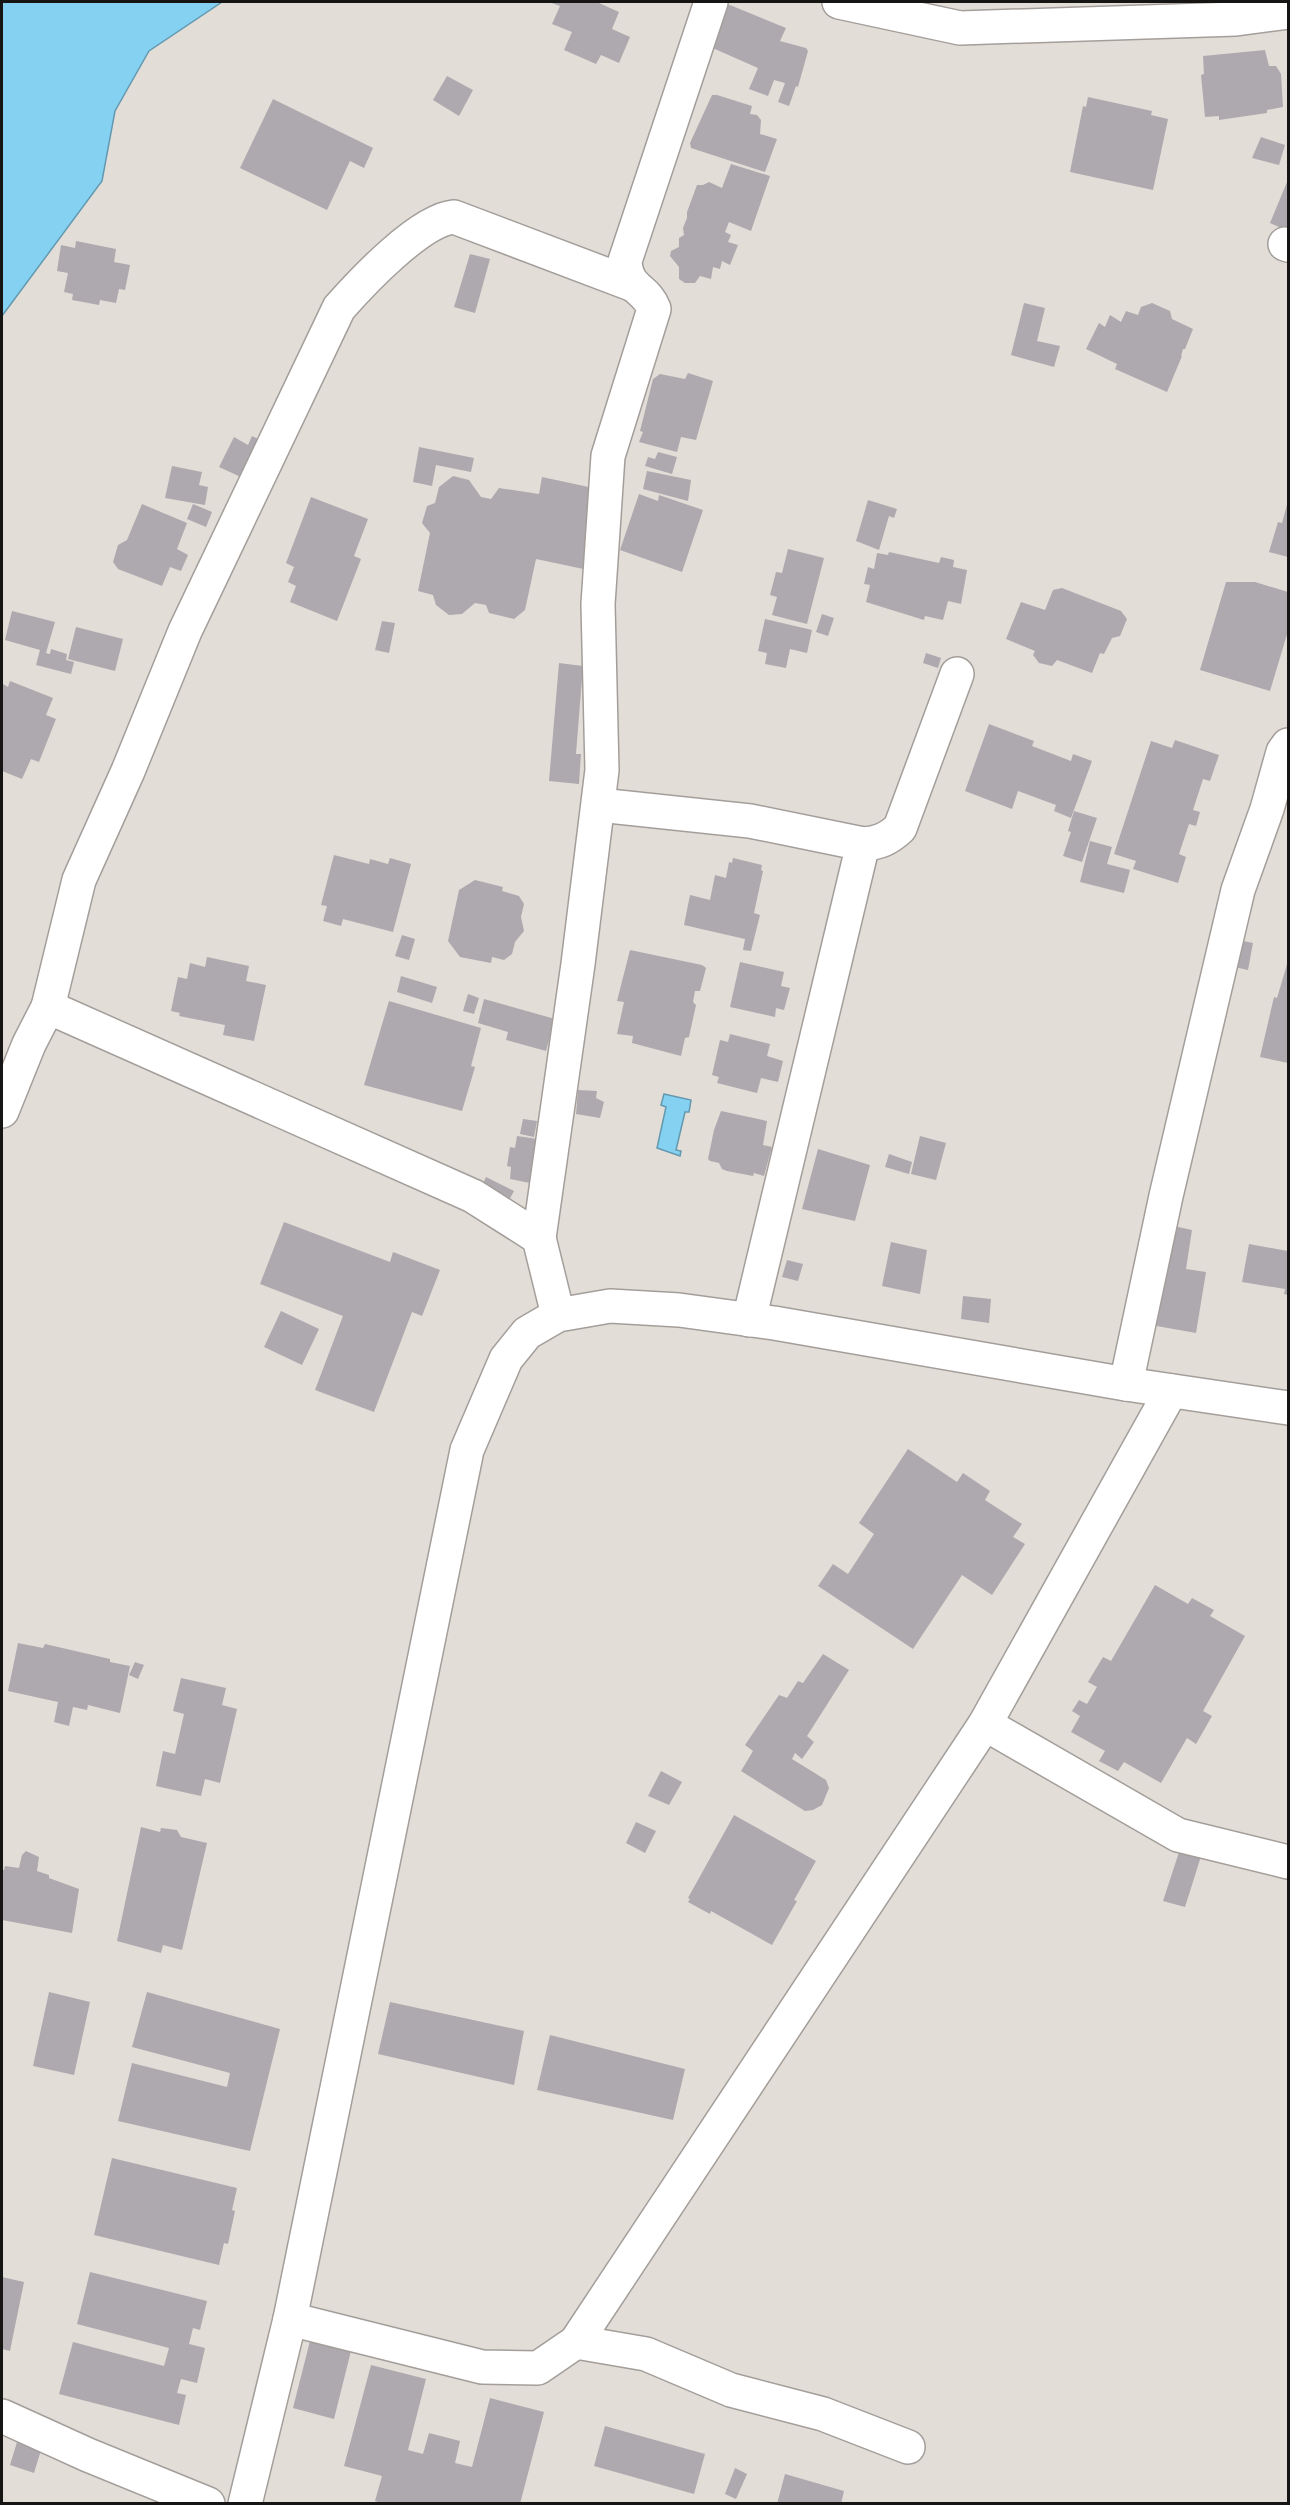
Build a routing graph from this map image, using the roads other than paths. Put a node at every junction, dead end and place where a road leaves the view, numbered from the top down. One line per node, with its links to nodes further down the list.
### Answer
1 (711, 2): 4 (street)
2 (839, 2): 3 (street)
3 (1288, 12)
4 (631, 284): 7 (street); 9 (street)
5 (957, 674): 8 (street)
6 (1288, 745): 14 (street)
7 (598, 805): 8 (street); 11 (street)
8 (863, 844): 13 (street)
9 (48, 1007): 10 (street); 11 (street)
10 (2, 1112)
11 (539, 1238): 12 (street)
12 (558, 1315): 13 (street); 19 (street)
13 (749, 1320): 14 (street)
14 (1126, 1384): 15 (street)
15 (1171, 1391): 16 (street); 17 (street)
16 (1288, 1408)
17 (985, 1724): 18 (street); 20 (street)
18 (1288, 1862)
19 (290, 2319): 20 (street); 24 (street)
20 (576, 2342): 22 (street)
21 (2, 2416): 23 (street)
22 (908, 2447)
23 (208, 2504)
24 (244, 2504)

